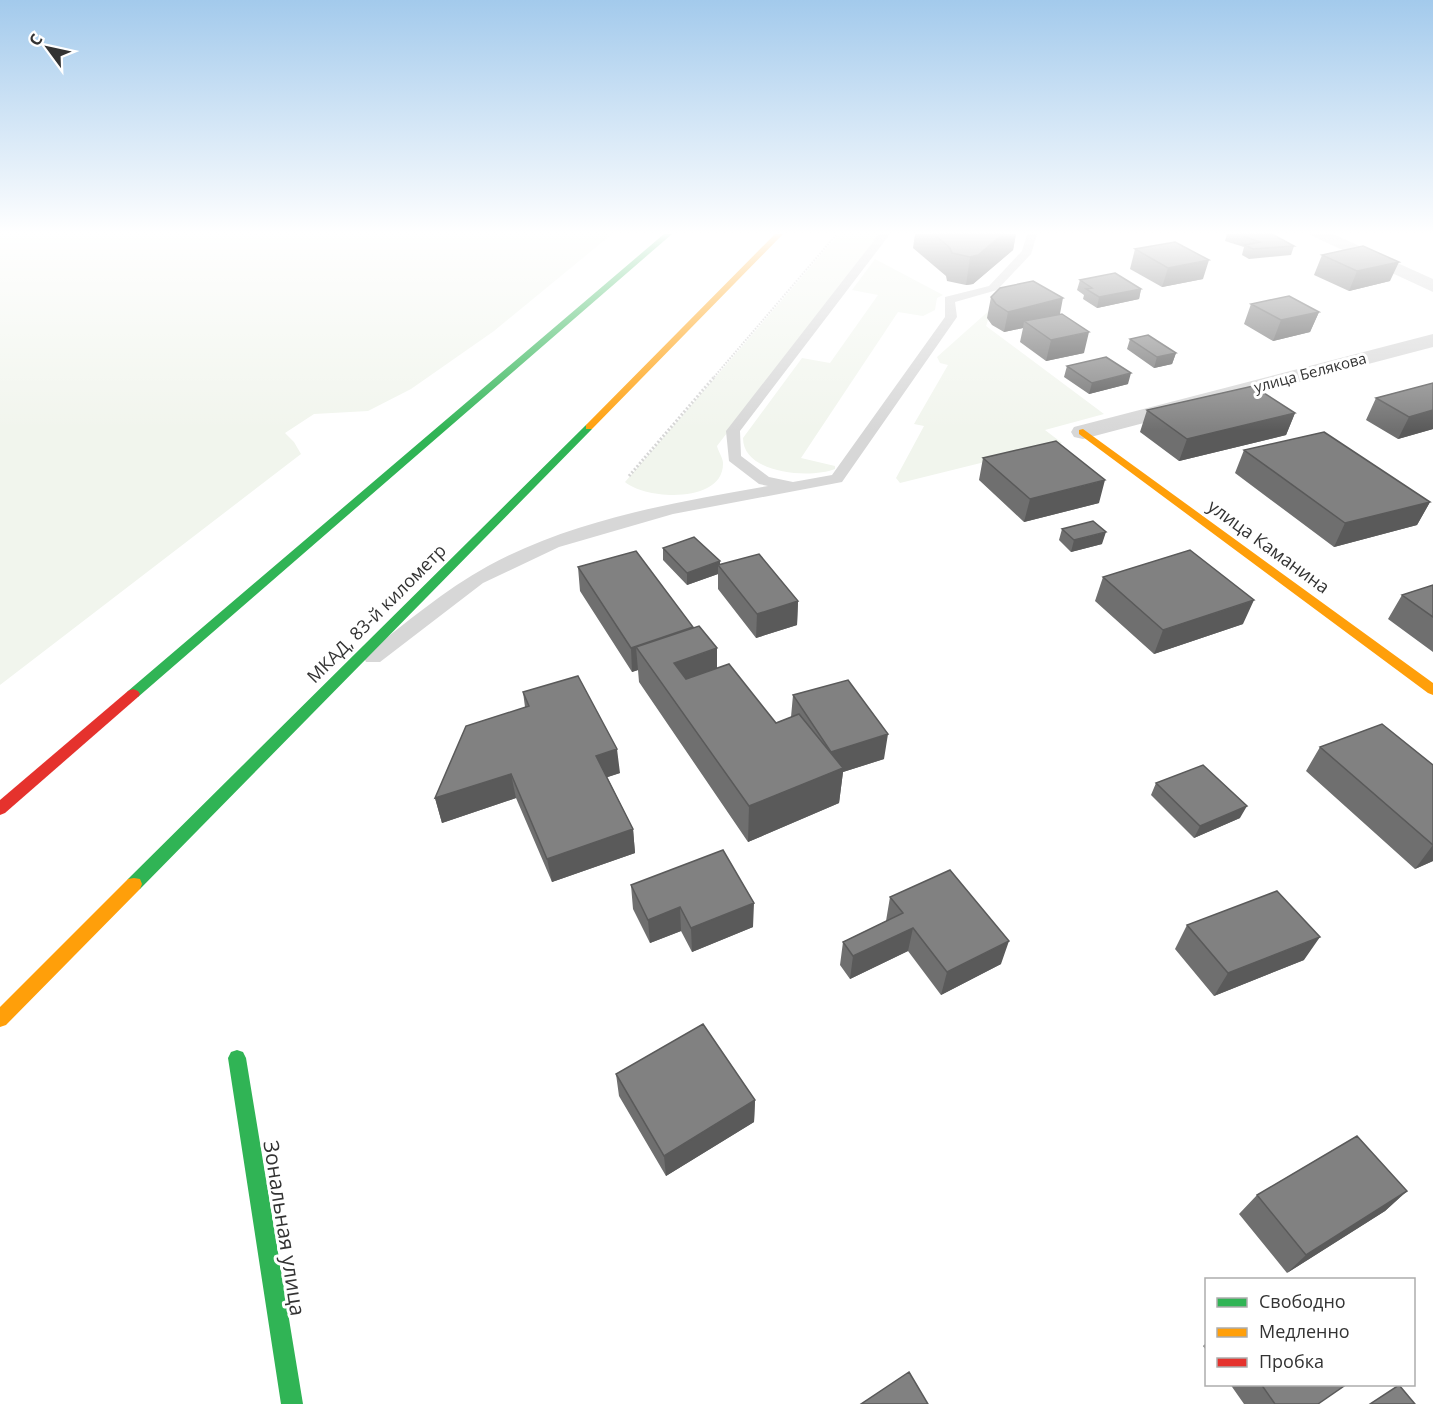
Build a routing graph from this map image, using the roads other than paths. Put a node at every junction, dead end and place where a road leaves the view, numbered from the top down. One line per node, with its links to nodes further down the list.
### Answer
1 (593, 300): 10 (main road)
2 (714, 300): 9 (main road, МКАД, 83-й километр)
3 (834, 300): 7 (lane)
4 (952, 300): 7 (lane)
5 (1433, 340): 6 (street, улица Белякова)
6 (1083, 432): 8 (main road, улица Каманина)
7 (797, 486): 9 (lane)
8 (1433, 690)
9 (300, 714): 11 (main road, МКАД, 83-й километр)
10 (0, 809)
11 (0, 1019)
12 (237, 1058): 13 (main road, Зональная улица)
13 (292, 1404)

